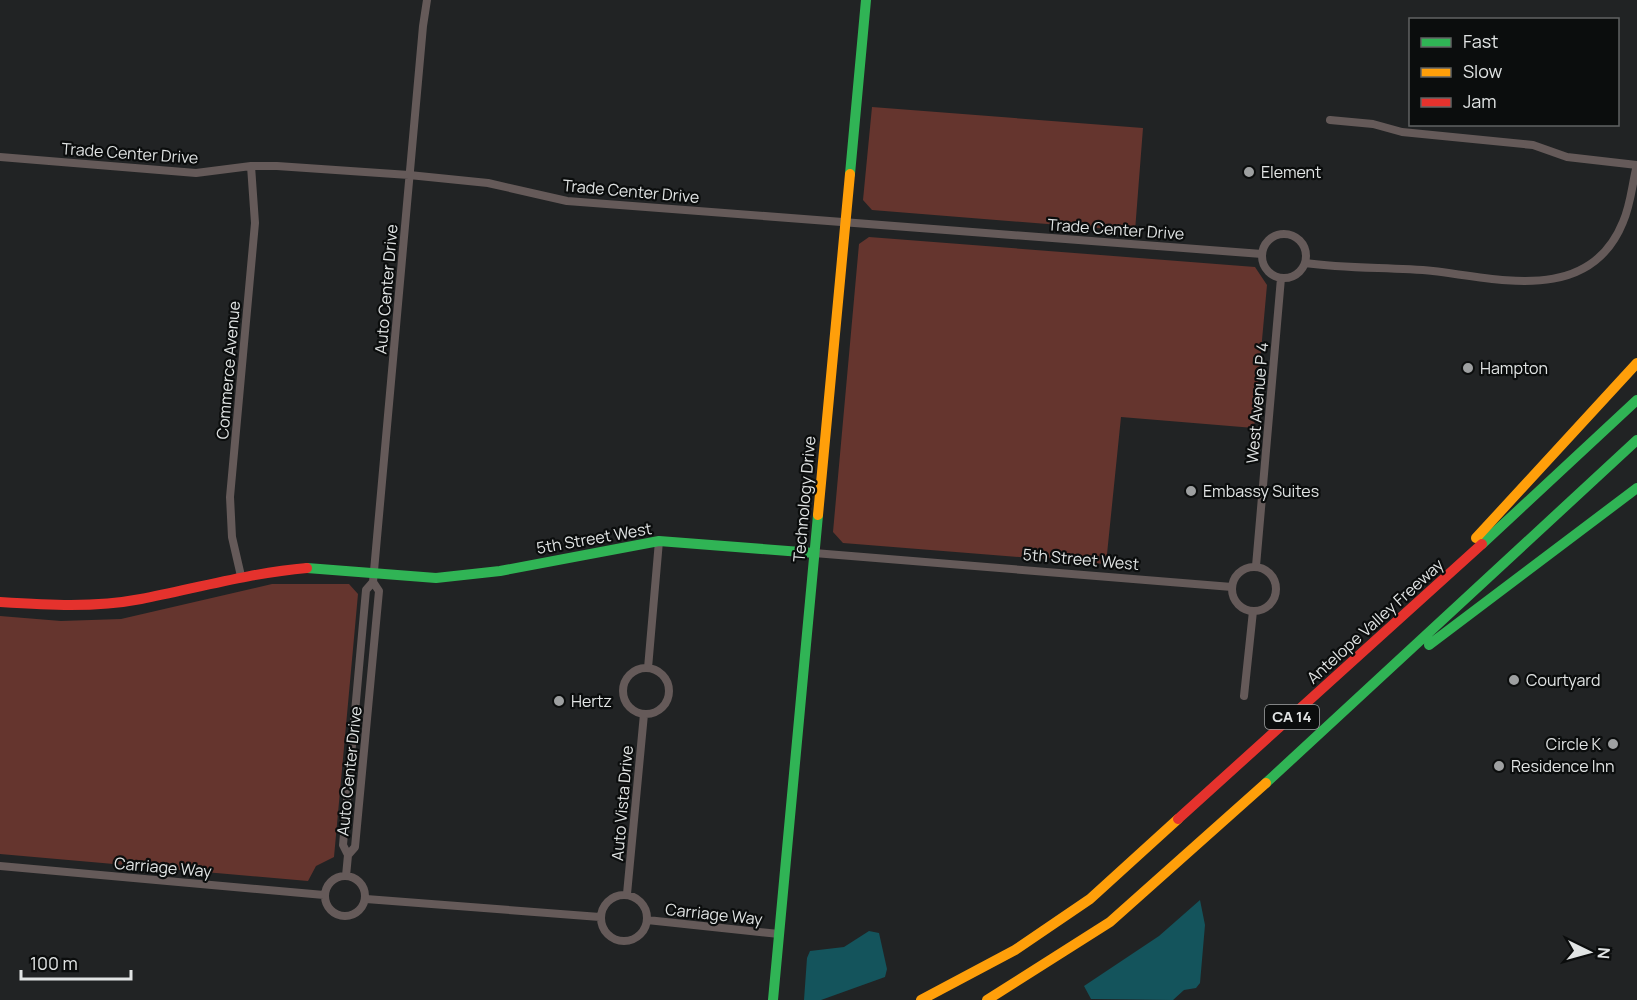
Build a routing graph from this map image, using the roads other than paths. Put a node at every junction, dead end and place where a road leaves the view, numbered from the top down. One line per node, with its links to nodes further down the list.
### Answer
1 (427, 0): 7 (street, Auto Center Drive)
2 (866, 0): 8 (main road, Technology Drive)
3 (1330, 120): 5 (street)
4 (0, 157): 6 (street, Trade Center Drive)
5 (1637, 165): 10 (street)
6 (250, 166): 7 (street, Trade Center Drive); 19 (street, Commerce Avenue)
7 (409, 175): 8 (street, Trade Center Drive); 20 (street, Auto Center Drive)
8 (844, 221): 9 (street, Trade Center Drive); 17 (main road, Technology Drive)
9 (1262, 254): 10 (street); 11 (street)
10 (1305, 263): 11 (street)
11 (1281, 278): 18 (street, West Avenue P 4)
12 (1637, 363): 21 (main road)
13 (1637, 400): 21 (main road, Antelope Valley Freeway / CA 14)
14 (1637, 440): 26 (main road, CA 14)
15 (1637, 488): 26 (main road)
16 (659, 541): 17 (main road, 5th Street West); 20 (main road, 5th Street West); 25 (street)
17 (814, 553): 22 (street, 5th Street West); 37 (main road, Technology Drive)
18 (1256, 566): 22 (street); 24 (street)
19 (241, 576): 20 (main road, 5th Street West); 23 (main road, 5th Street West)
20 (373, 577): 29 (street, Auto Center Drive); 29 (street, Auto Center Drive)
21 (1437, 585): 39 (main road, Antelope Valley Freeway / CA 14)
22 (1232, 587): 24 (street)
23 (0, 602)
24 (1253, 611): 27 (street)
25 (648, 668): 28 (street); 28 (street)
26 (1392, 669): 40 (main road, CA 14)
27 (1244, 696)
28 (644, 714): 32 (street, Auto Vista Drive)
29 (348, 855): 31 (street, Auto Center Drive)
30 (0, 866): 33 (street, Carriage Way)
31 (346, 876): 33 (street); 34 (street)
32 (627, 894): 35 (street); 36 (street)
33 (324, 895): 34 (street)
34 (366, 899): 35 (street)
35 (600, 917): 36 (street)
36 (647, 920): 37 (street, Carriage Way)
37 (779, 934): 38 (main road, Technology Drive)
38 (773, 1000)
39 (921, 1000)
40 (987, 1000)

